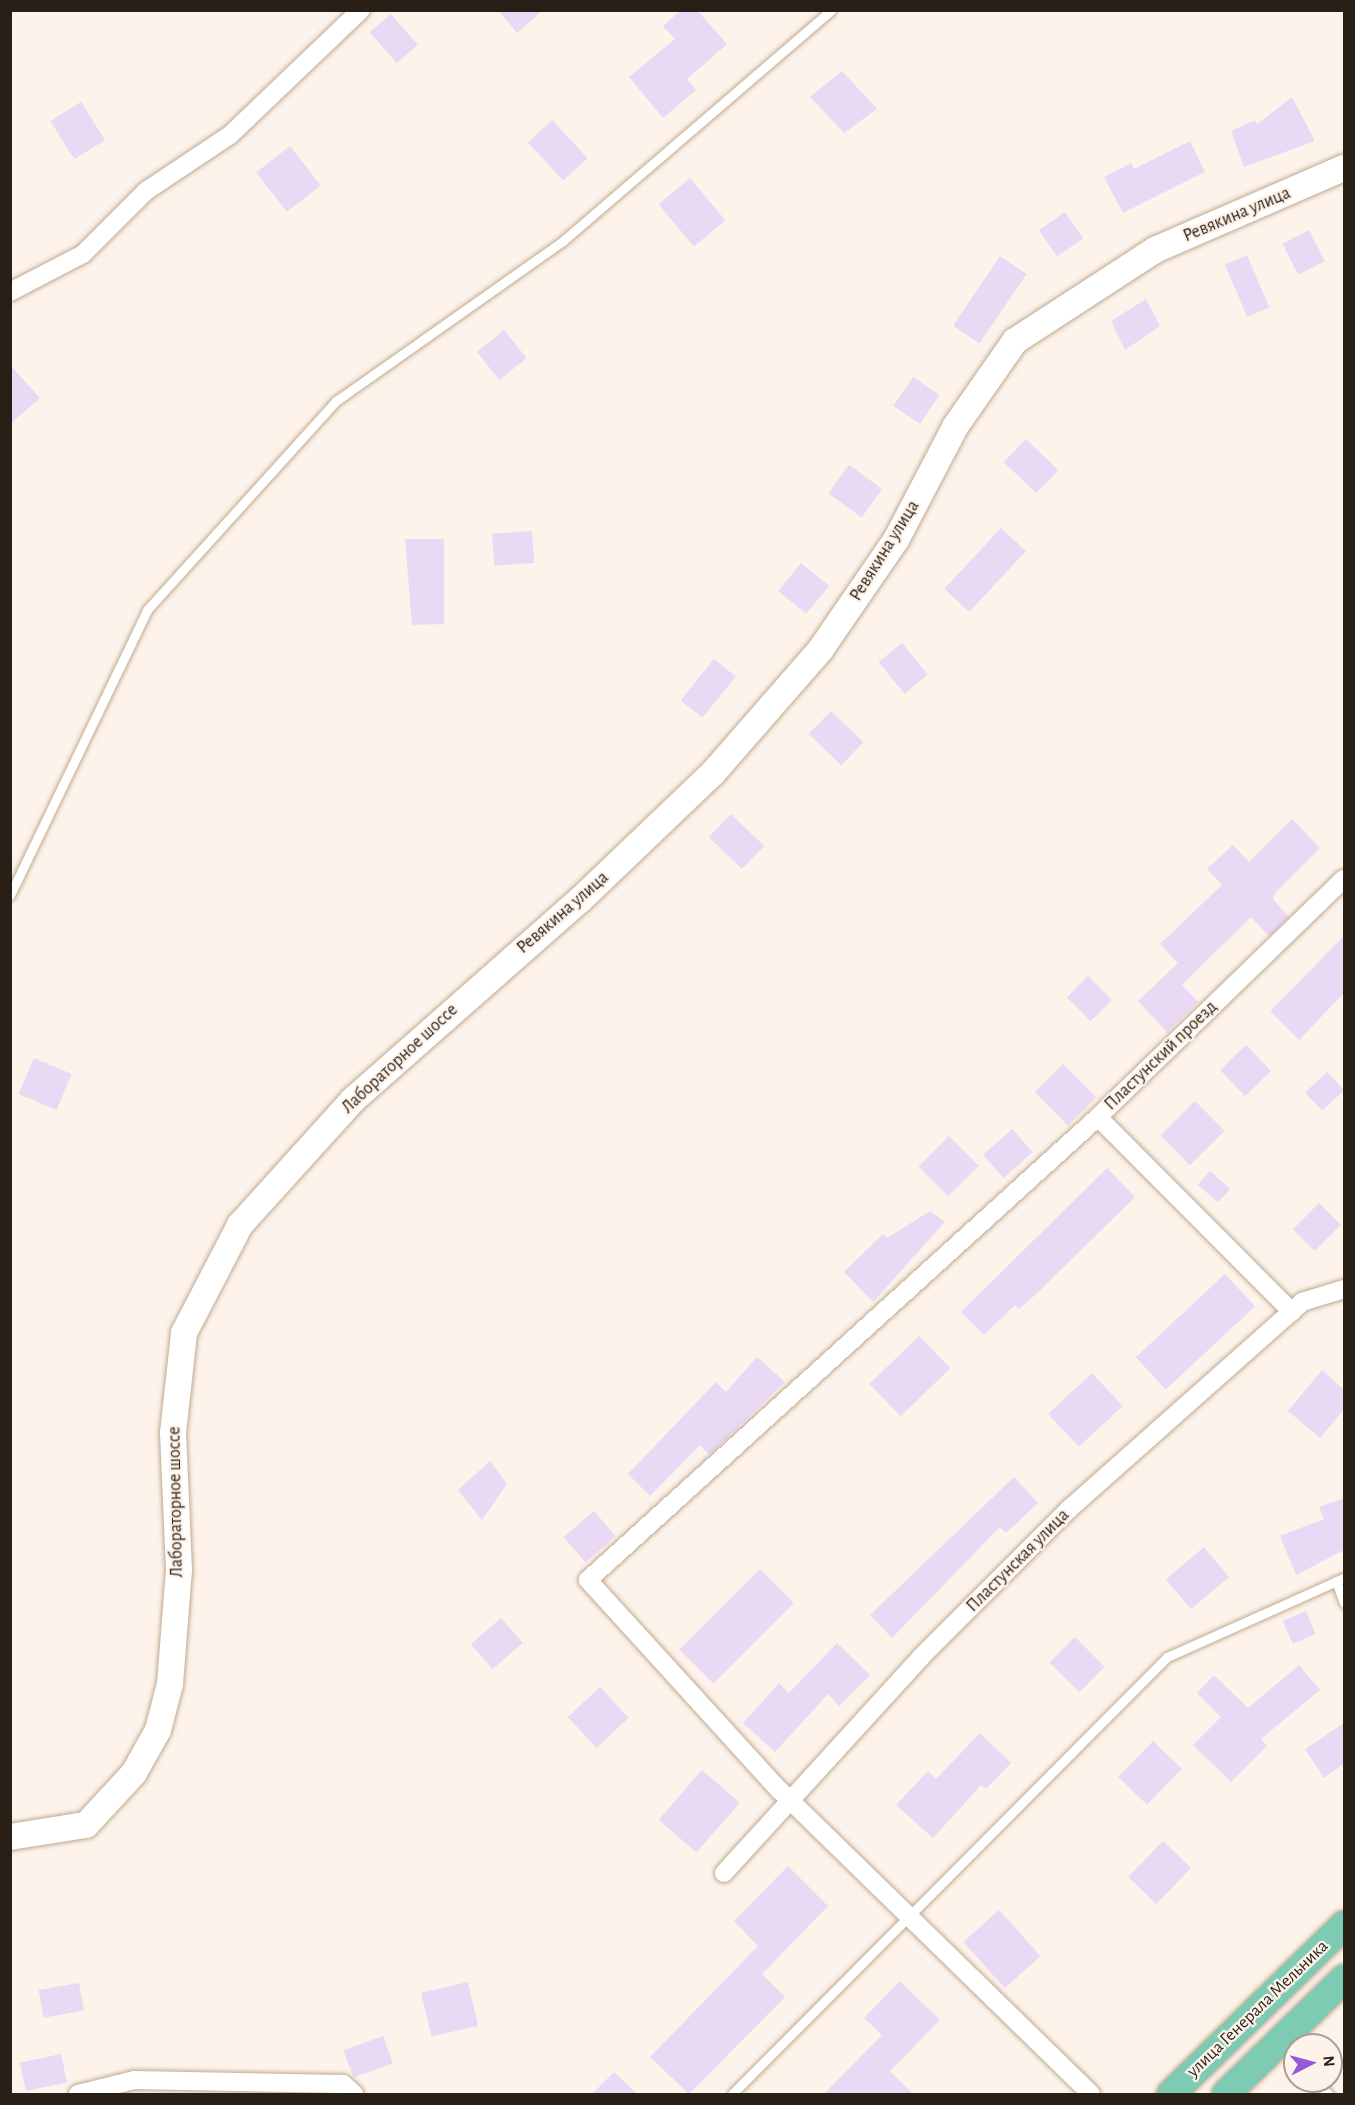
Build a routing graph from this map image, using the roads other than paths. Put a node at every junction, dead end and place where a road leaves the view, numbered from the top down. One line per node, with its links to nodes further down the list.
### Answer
1 (361, 10): 4 (street)
2 (831, 10): 6 (lane)
3 (1344, 168): 7 (main road, Ревякина улица)
4 (10, 292)
5 (1344, 879): 8 (street, Пластунский проезд)
6 (10, 895)
7 (488, 978): 14 (main road, Лабораторное шоссе)
8 (1098, 1117): 10 (street, Пластунский проезд); 13 (street)
9 (1344, 1289): 10 (street, Пластунская улица)
10 (1292, 1312): 13 (street, Пластунская улица)
11 (1340, 1580): 12 (lane); 16 (lane)
12 (1344, 1603)
13 (790, 1800): 15 (street, Пластунская улица); 16 (street)
14 (10, 1837)
15 (724, 1873)
16 (909, 1918): 25 (lane); 26 (street)
17 (1344, 1924): 19 (main road, улица Генерала Мельника)
18 (1344, 1979): 20 (main road)
19 (1253, 2013): 21 (main road); 27 (main road, улица Генерала Мельника)
20 (1301, 2033)
21 (1283, 2045)
22 (1283, 2054): 28 (main road)
23 (78, 2094): 24 (street)
24 (354, 2094)
25 (732, 2094)
26 (1091, 2094)
27 (1171, 2094)
28 (1226, 2094)

